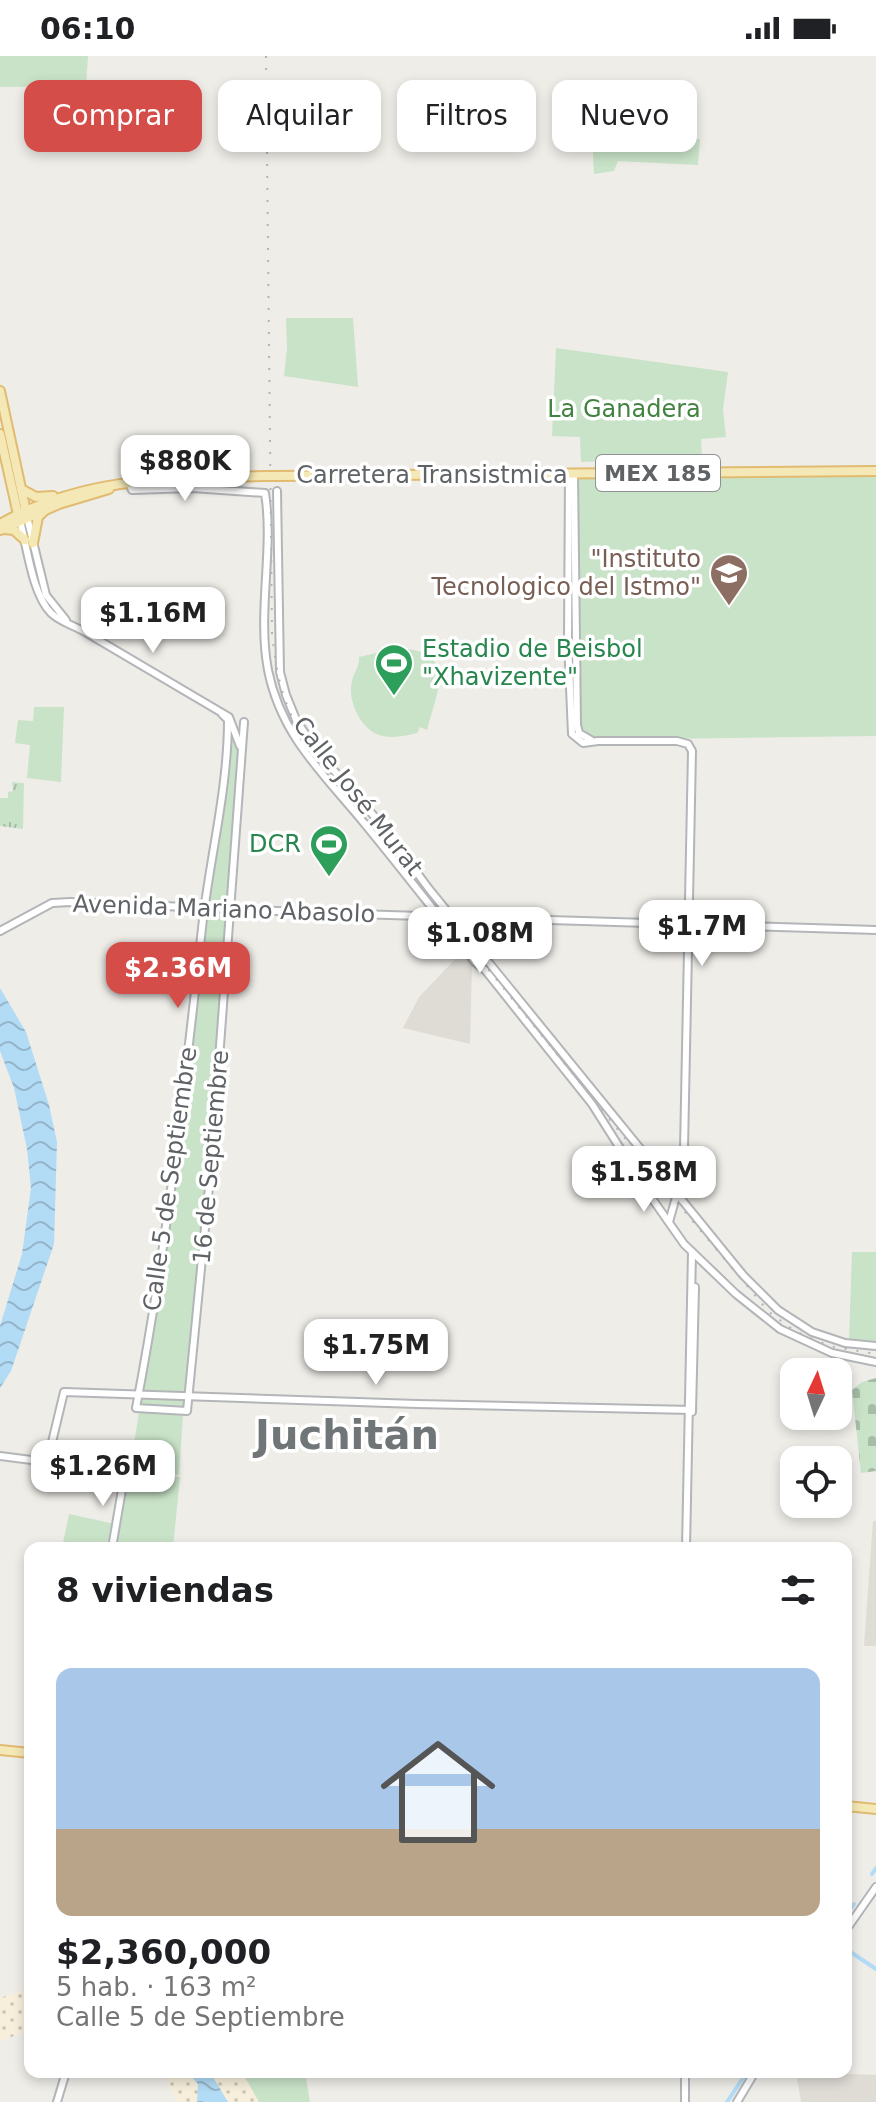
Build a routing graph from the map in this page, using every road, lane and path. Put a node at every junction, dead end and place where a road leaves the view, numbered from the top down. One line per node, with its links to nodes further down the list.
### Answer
1 (0, 391): 7 (main road)
2 (0, 434): 7 (main road)
3 (876, 471): 4 (main road, Carretera Transistmica / MEX 185)
4 (572, 474): 5 (main road, Carretera Transistmica / MEX 185, bridge); 22 (street)
5 (129, 483): 6 (main road, MEX 185); 20 (street)
6 (117, 484): 9 (main road, MEX 185); 10 (main road, MEX 185)
7 (17, 491): 9 (main road); 11 (main road); 12 (main road)
8 (277, 491): 21 (street, Calle José Murat)
9 (62, 496): 11 (main road, MEX 185)
10 (45, 509): 11 (main road, MEX 185); 13 (main road)
11 (22, 515): 12 (main road, MEX 185); 13 (street)
12 (1, 526): 13 (main road)
13 (29, 542): 14 (street)
14 (222, 714): 16 (street, Calle 5 de Septiembre); 17 (street)
15 (244, 722): 17 (street, 16 de Septiembre)
16 (226, 749): 17 (street); 18 (street, Calle 5 de Septiembre)
17 (241, 750): 19 (street, 16 de Septiembre)
18 (205, 907): 19 (street, Avenida Mariano Abasolo); 24 (street, Avenida Mariano Abasolo); 30 (street, Calle 5 de Septiembre)
19 (231, 909): 20 (street, Avenida Mariano Abasolo); 31 (street, 16 de Septiembre)
20 (438, 916): 21 (street, Avenida Mariano Abasolo); 26 (street)
21 (453, 917): 22 (street, Avenida Mariano Abasolo); 25 (street, Calle José Murat)
22 (689, 925): 23 (street, Avenida Mariano Abasolo); 25 (street)
23 (876, 930)
24 (0, 931)
25 (676, 1194): 26 (street); 28 (street, Calle José Murat)
26 (669, 1222): 27 (street)
27 (697, 1264): 29 (street); 32 (street)
28 (876, 1346)
29 (876, 1362)
30 (139, 1393): 31 (street); 33 (street, Calle 5 de Septiembre); 35 (street)
31 (189, 1396): 32 (street); 33 (street, 16 de Septiembre)
32 (690, 1410): 37 (street)
33 (187, 1411)
34 (0, 1456): 35 (street)
35 (47, 1463): 36 (street)
36 (113, 1542)
37 (686, 1542)
38 (0, 1750): 39 (main road)
39 (24, 1752)
40 (852, 1807): 41 (main road)
41 (876, 1809)
42 (876, 1887): 43 (street)
43 (852, 1921)
44 (64, 2078): 47 (street)
45 (685, 2078): 48 (street)
46 (751, 2078): 49 (street)
47 (57, 2102)
48 (685, 2102)
49 (737, 2102)

